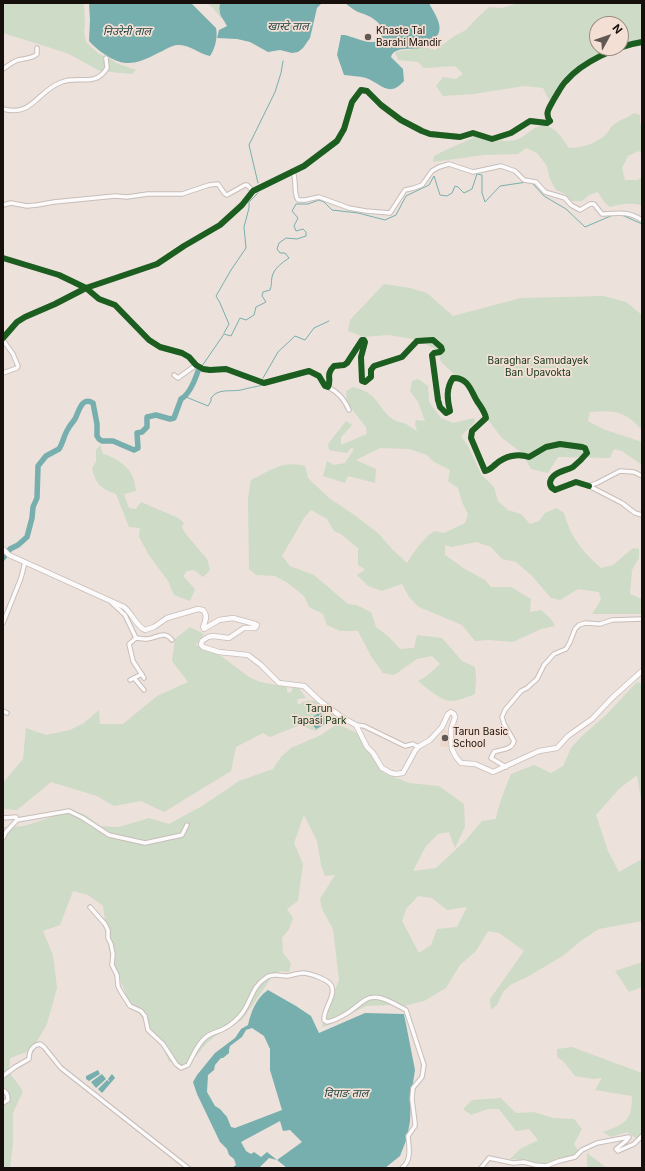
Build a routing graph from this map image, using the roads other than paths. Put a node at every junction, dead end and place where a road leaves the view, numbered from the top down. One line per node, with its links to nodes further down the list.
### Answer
1 (642, 42): 6 (main road)
2 (37, 48): 4 (street)
3 (106, 58): 5 (street)
4 (3, 69)
5 (3, 109)
6 (293, 172): 7 (main road); 9 (street)
7 (253, 191): 8 (street); 11 (main road)
8 (3, 205)
9 (642, 220)
10 (3, 258): 11 (street)
11 (86, 288): 12 (main road); 13 (street)
12 (3, 339): 14 (street)
13 (196, 365): 15 (street); 16 (street)
14 (3, 373)
15 (174, 375)
16 (328, 388): 17 (street); 19 (street)
17 (349, 410)
18 (642, 476): 19 (street)
19 (589, 486): 20 (street)
20 (642, 515)
21 (3, 549): 22 (main road)
22 (24, 562): 23 (main road); 25 (street)
23 (112, 602): 26 (street); 34 (main road)
24 (642, 620): 36 (street)
25 (3, 623)
26 (136, 638): 27 (street); 29 (street)
27 (172, 640)
28 (642, 671): 36 (main road)
29 (142, 674): 30 (street); 31 (street)
30 (134, 678): 32 (street); 33 (street)
31 (144, 678)
32 (130, 680)
33 (144, 690)
34 (356, 725): 35 (street); 35 (main road)
35 (418, 748): 36 (main road)
36 (506, 767)
37 (3, 818): 38 (street)
38 (17, 820): 39 (street); 40 (street)
39 (187, 825)
40 (3, 838)
41 (90, 907): 47 (street)
42 (3, 1076): 46 (street)
43 (3, 1090): 44 (street)
44 (3, 1104)
45 (642, 1136): 48 (street)
46 (188, 1168)
47 (402, 1168)
48 (481, 1168)

